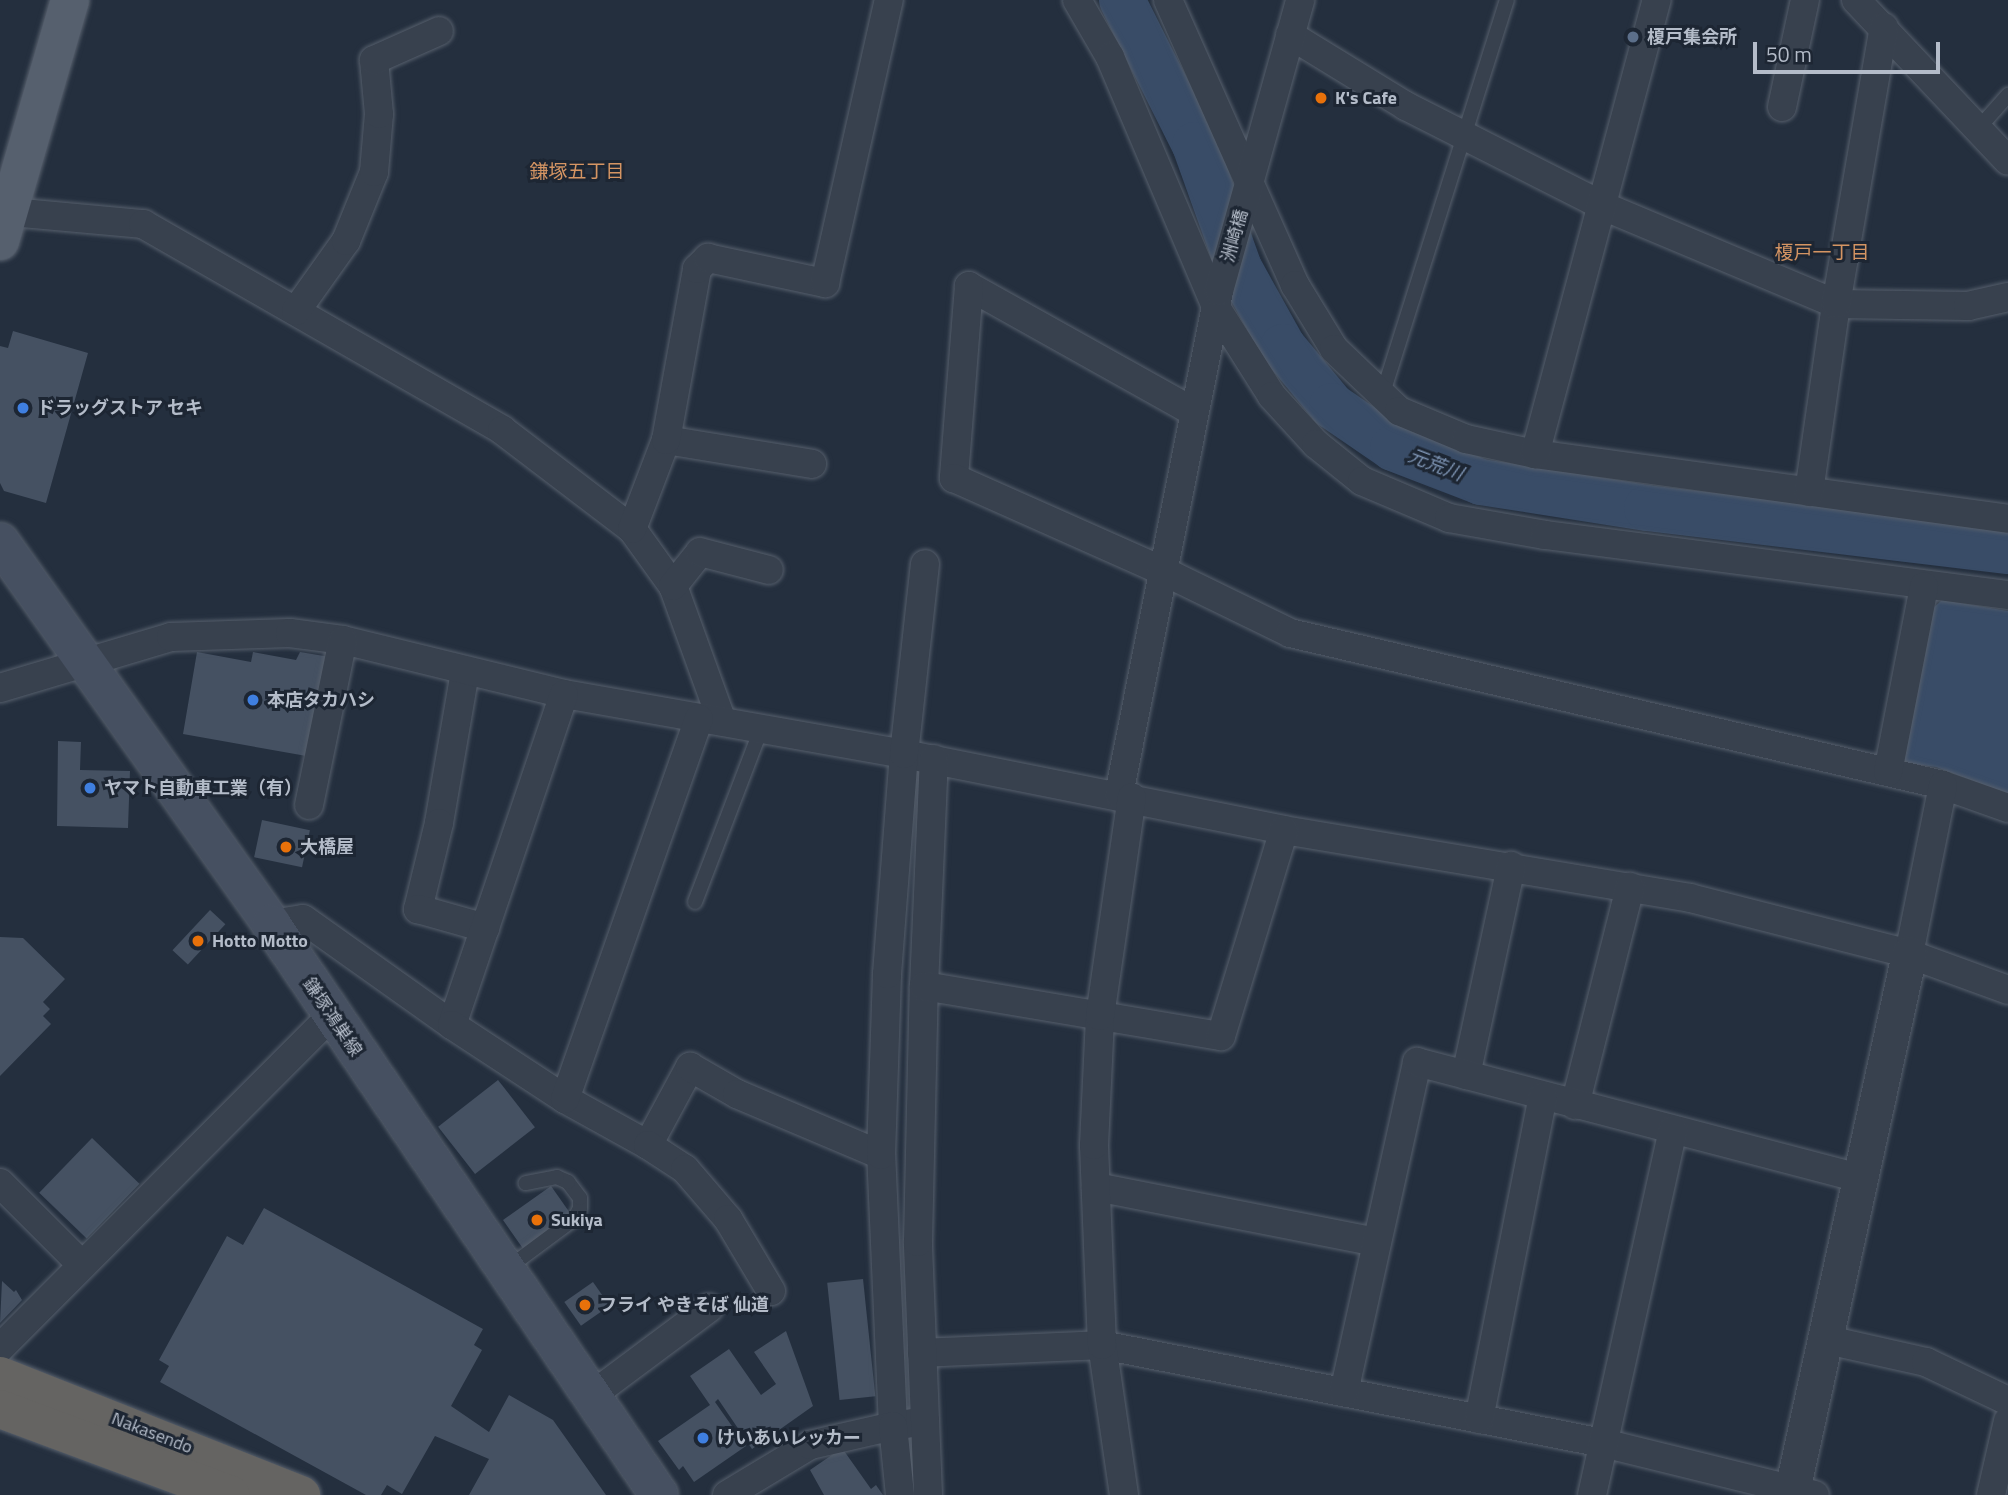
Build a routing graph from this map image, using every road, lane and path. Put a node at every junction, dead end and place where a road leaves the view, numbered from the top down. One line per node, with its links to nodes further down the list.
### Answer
1 (70, 0): 20 (main road)
2 (888, 0): 27 (street)
3 (1077, 0): 22 (street)
4 (1300, 0): 12 (street, 洲崎橋)
5 (1507, 0): 16 (lane)
6 (1657, 0): 19 (street)
7 (1805, 0): 14 (street)
8 (1856, 0): 10 (street)
9 (1169, 1): 18 (street)
10 (1884, 27): 15 (street); 23 (street)
11 (439, 31): 24 (street)
12 (1290, 35): 16 (street); 18 (street, 洲崎橋)
13 (2008, 95): 15 (lane)
14 (1782, 107)
15 (1977, 130): 17 (street)
16 (1462, 135): 19 (street); 25 (lane)
17 (2008, 161)
18 (1250, 181): 22 (street, 洲崎橋); 25 (street)
19 (1603, 206): 23 (street); 28 (street)
20 (4, 220): 24 (street)
21 (2008, 297): 23 (street)
22 (1218, 300): 26 (street, 洲崎橋); 38 (street)
23 (1836, 304): 30 (street)
24 (296, 311): 32 (street)
25 (1382, 396): 28 (street)
26 (1194, 412): 36 (street, 洲崎橋); 36 (street)
27 (666, 440): 29 (street); 32 (street)
28 (1535, 454): 30 (street)
29 (812, 464)
30 (1810, 492): 31 (street)
31 (2008, 519)
32 (632, 529): 37 (street)
33 (0, 542): 41 (main road, 鎌塚鴻巣線)
34 (925, 564): 47 (street)
35 (769, 570): 37 (street)
36 (1163, 571): 49 (street); 51 (street, 洲崎橋)
37 (673, 586): 45 (street)
38 (1924, 586): 39 (street); 49 (street)
39 (2008, 595)
40 (343, 640): 41 (street); 42 (street); 52 (street)
41 (84, 660): 43 (street); 58 (main road, 鎌塚鴻巣線)
42 (465, 672): 44 (street); 59 (street)
43 (0, 688)
44 (564, 695): 45 (street); 59 (street)
45 (710, 720): 46 (street); 68 (street)
46 (760, 732): 47 (street); 57 (lane)
47 (904, 754): 48 (street); 72 (street)
48 (934, 759): 51 (street); 61 (street)
49 (1888, 772): 50 (street)
50 (1943, 785): 53 (street); 60 (street)
51 (1126, 796): 54 (street); 64 (street, 洲崎橋)
52 (309, 805)
53 (2008, 808)
54 (1284, 830): 55 (street); 64 (street)
55 (1511, 866): 56 (street); 66 (street)
56 (1630, 887): 60 (street); 69 (street)
57 (695, 902)
58 (271, 924): 63 (main road, 鎌塚鴻巣線); 65 (street)
59 (485, 928): 65 (street)
60 (1909, 954): 62 (street); 73 (street)
61 (924, 986): 64 (street); 85 (street)
62 (2008, 990)
63 (331, 1016): 78 (street); 79 (main road, 鎌塚鴻巣線)
64 (1100, 1016): 76 (street, 洲崎橋)
65 (452, 1025): 68 (street)
66 (1466, 1076): 67 (street); 77 (street)
67 (1543, 1096): 69 (street); 91 (street)
68 (565, 1100): 71 (street)
69 (1575, 1105): 70 (street)
70 (1673, 1130): 73 (street); 95 (street)
71 (648, 1145): 72 (street); 80 (street)
72 (881, 1156): 94 (street)
73 (1859, 1178): 82 (street)
74 (0, 1183): 78 (street)
75 (526, 1183): 79 (lane)
76 (1096, 1187): 77 (street); 83 (street, 洲崎橋)
77 (1377, 1242): 87 (street)
78 (82, 1265): 84 (street)
79 (505, 1270): 88 (main road, 鎌塚鴻巣線)
80 (771, 1291)
81 (709, 1308): 88 (street)
82 (1823, 1339): 89 (street); 96 (street)
83 (1102, 1345): 85 (street); 87 (street); 103 (street, 洲崎橋)
84 (0, 1348)
85 (922, 1353): 92 (street)
86 (0, 1376): 98 (highway, Nakasendo)
87 (1344, 1392): 91 (street)
88 (591, 1396): 99 (main road, 鎌塚鴻巣線)
89 (2008, 1401)
90 (0, 1409): 97 (highway, Nakasendo)
91 (1479, 1419): 95 (street)
92 (925, 1421): 94 (street); 102 (street)
93 (2008, 1421): 105 (street)
94 (893, 1426): 100 (street); 101 (street)
95 (1603, 1443): 96 (street); 104 (street)
96 (1800, 1492)
97 (231, 1495)
98 (301, 1495)
99 (659, 1495)
100 (727, 1495)
101 (900, 1495)
102 (928, 1495)
103 (1124, 1495)
104 (1592, 1495)
105 (1991, 1495)

